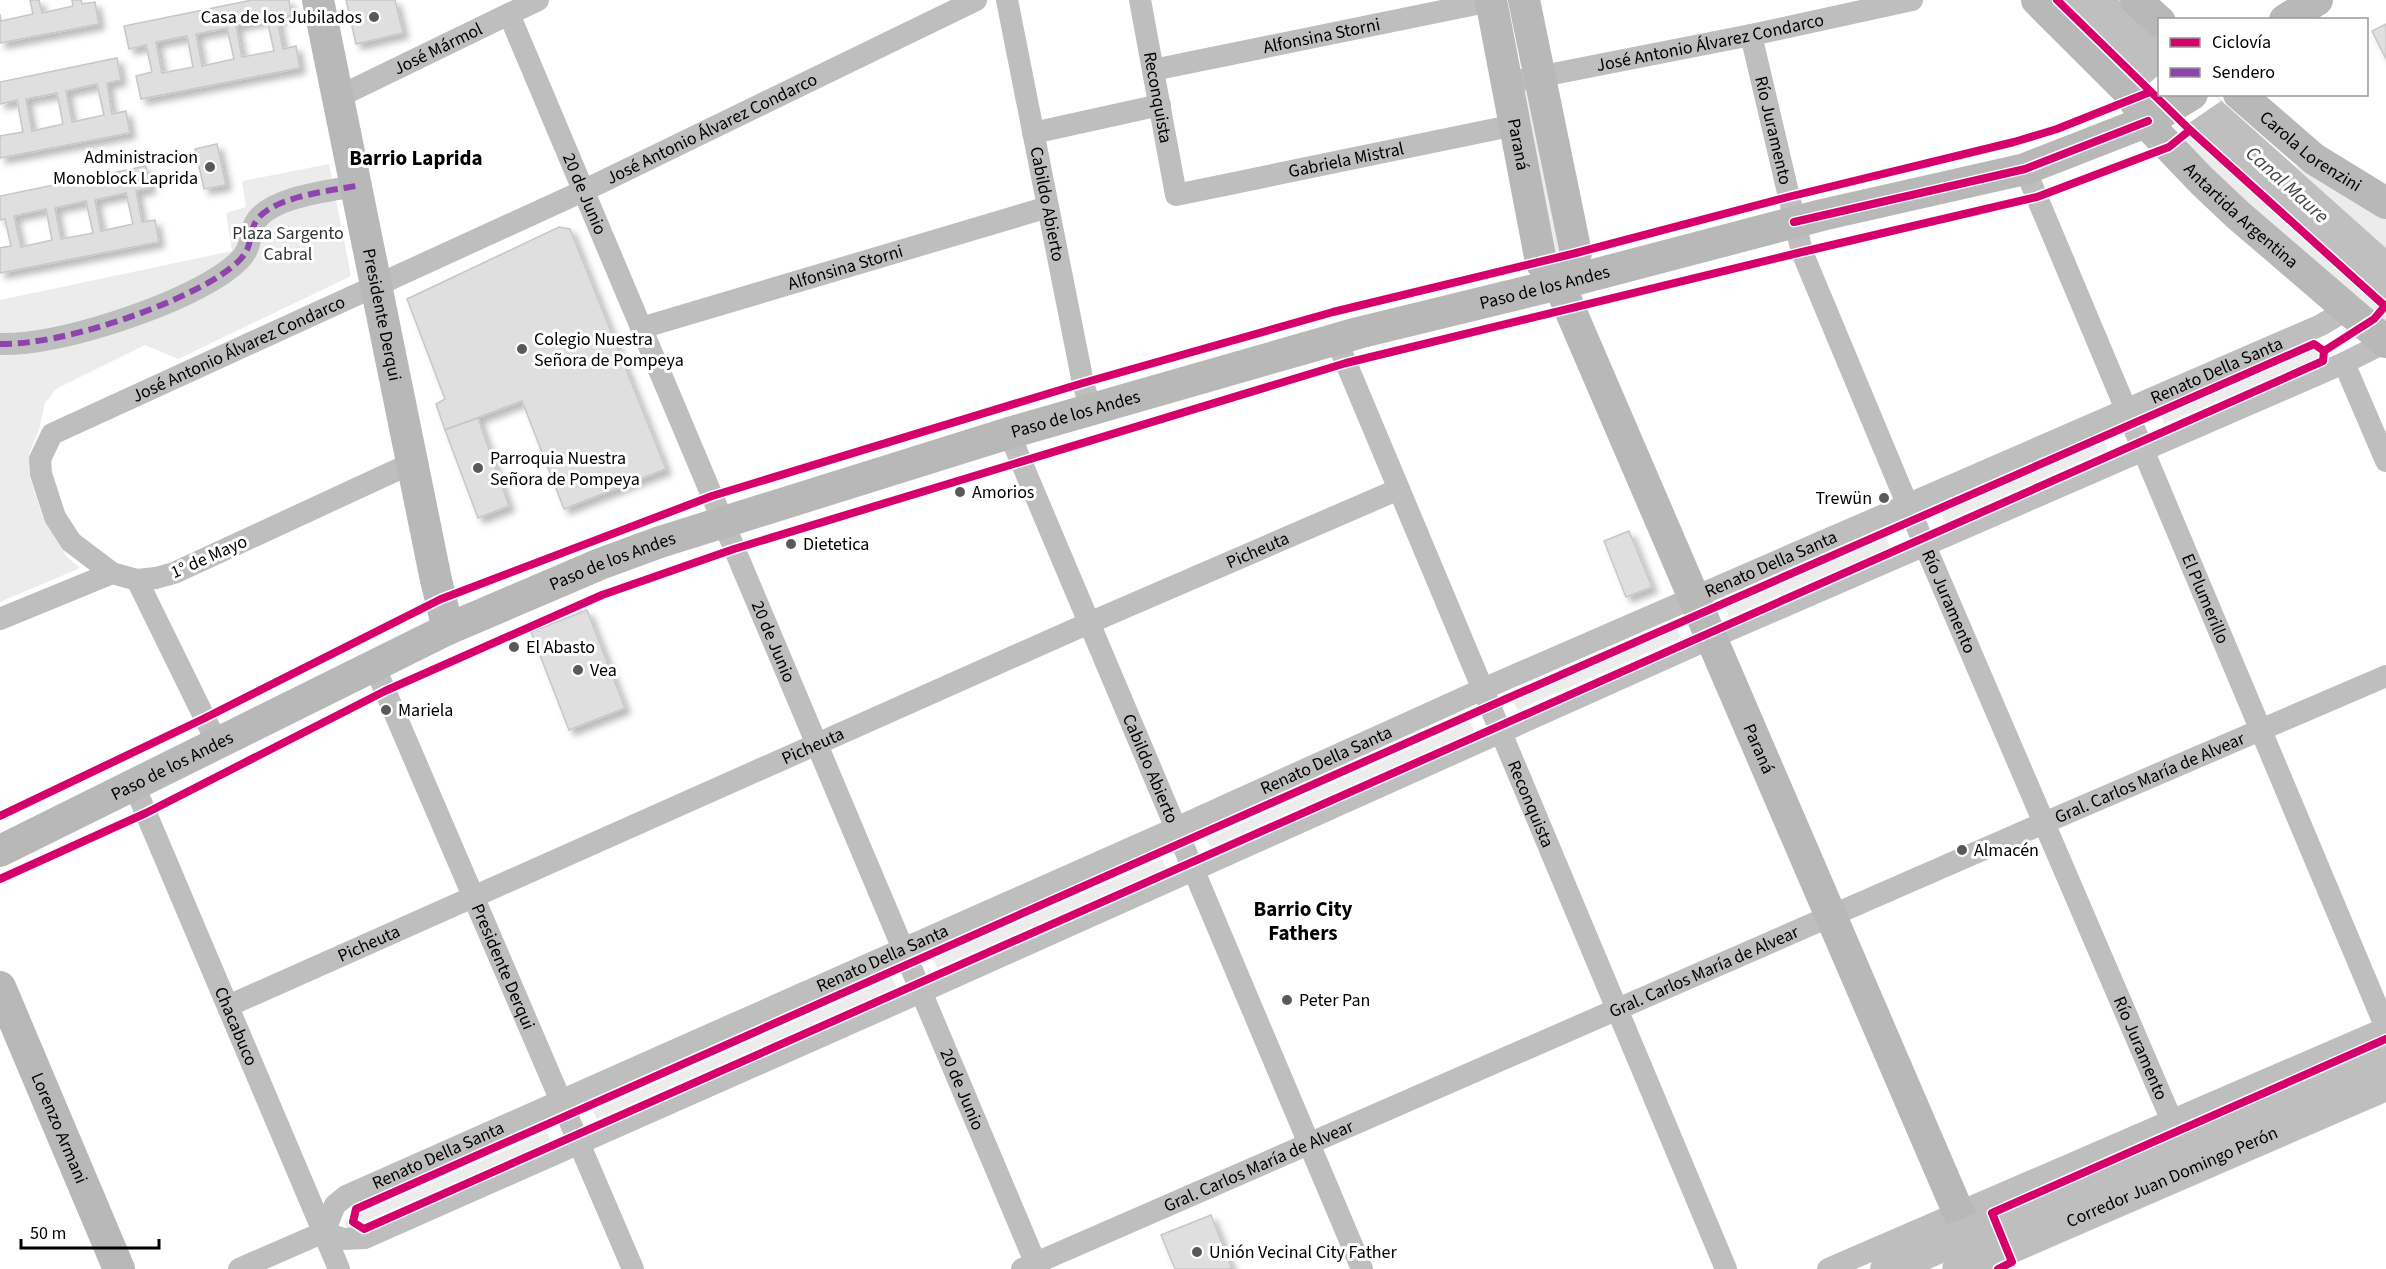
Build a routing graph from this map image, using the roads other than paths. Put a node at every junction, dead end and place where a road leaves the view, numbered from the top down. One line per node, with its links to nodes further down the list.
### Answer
1 (318, 0): 20 (main road, Presidente Derqui)
2 (538, 0): 12 (street, José Mármol)
3 (976, 0): 27 (street, José Antonio Álvarez Condarco)
4 (1007, 0): 24 (street, Cabildo Abierto)
5 (1140, 0): 16 (street, Reconquista)
6 (1491, 0): 16 (street, Alfonsina Storni); 18 (main road, Paraná)
7 (1524, 0): 17 (main road, Paraná)
8 (1912, 0): 15 (street, José Antonio Álvarez Condarco)
9 (2037, 0): 22 (main road, Antartida Argentina)
10 (2136, 0): 14 (main road)
11 (2317, 0): 13 (main road)
12 (509, 14): 20 (street, José Mármol); 27 (street, 20 de Junio)
13 (2287, 18)
14 (2158, 20)
15 (1751, 35): 17 (street, José Antonio Álvarez Condarco); 31 (street, Río Juramento)
16 (1153, 70): 21 (street, Reconquista)
17 (1540, 77): 18 (street, José Antonio Álvarez Condarco); 32 (main road, Paraná)
18 (1506, 83): 23 (main road, Paraná)
19 (2241, 96): 29 (main road, Carola Lorenzini)
20 (338, 97): 26 (main road, Presidente Derqui)
21 (1160, 105): 24 (street); 28 (street, Reconquista)
22 (2171, 108): 25 (main road, Paso de los Andes); 34 (main road, Antartida Argentina)
23 (1515, 125): 28 (street, Gabriela Mistral); 32 (main road, Paraná)
24 (1033, 133): 30 (street, Cabildo Abierto)
25 (2025, 169): 31 (main road, Paso de los Andes); 41 (street, El Plumerillo)
26 (356, 186): 33 (main road, Presidente Derqui); 38 (street)
27 (584, 191): 33 (street, José Antonio Álvarez Condarco); 35 (street, 20 de Junio)
28 (1176, 195)
29 (2386, 203)
30 (1048, 207): 35 (street, Alfonsina Storni); 40 (street, Cabildo Abierto)
31 (1794, 222): 32 (main road, Paso de los Andes); 47 (street, Río Juramento)
32 (1559, 284): 36 (main road, Paso de los Andes); 52 (main road, Paraná)
33 (376, 287): 45 (main road, Presidente Derqui); 50 (street, José Antonio Álvarez Condarco)
34 (2348, 309): 37 (main road, Antartida Argentina); 41 (street, Renato Della Santa)
35 (641, 328): 48 (street, 20 de Junio)
36 (1336, 339): 40 (main road, Paso de los Andes); 46 (street, Reconquista)
37 (2386, 342): 39 (street)
38 (0, 344)
39 (2344, 363): 43 (street); 44 (street)
40 (1091, 409): 42 (main road, Paso de los Andes)
41 (2126, 410): 43 (street, El Plumerillo); 47 (street, Renato Della Santa)
42 (1009, 433): 48 (main road, Paso de los Andes); 54 (street, Cabildo Abierto)
43 (2144, 451): 49 (street); 60 (street, El Plumerillo)
44 (2386, 461)
45 (412, 463): 51 (street, 1° de Mayo); 55 (main road, Presidente Derqui)
46 (1398, 489): 54 (street, Picheuta); 59 (street, Reconquista)
47 (1908, 506): 49 (street, Río Juramento); 52 (street, Renato Della Santa)
48 (723, 522): 55 (main road, Paso de los Andes); 63 (street, 20 de Junio)
49 (1925, 546): 56 (street); 65 (street, Río Juramento)
50 (112, 573): 51 (street, 1° de Mayo); 53 (street)
51 (137, 580): 62 (street)
52 (1694, 598): 56 (main road, Paraná); 59 (street, Renato Della Santa)
53 (0, 619)
54 (1089, 622): 63 (street, Picheuta); 66 (street, Cabildo Abierto)
55 (448, 629): 57 (main road, Paso de los Andes)
56 (1711, 638): 61 (street); 70 (main road, Paraná)
57 (374, 665): 62 (main road, Paso de los Andes); 69 (street, Presidente Derqui)
58 (2386, 676): 60 (street, Gral. Carlos María de Alvear)
59 (1483, 689): 61 (street, Reconquista); 66 (street, Renato Della Santa)
60 (2261, 731): 65 (street, Gral. Carlos María de Alvear); 76 (street, El Plumerillo)
61 (1501, 734): 68 (street); 75 (street, Reconquista)
62 (217, 743): 64 (main road, Paso de los Andes)
63 (817, 745): 69 (street, Picheuta); 71 (street, 20 de Junio)
64 (134, 785): 67 (main road, Paso de los Andes); 74 (street, Chacabuco)
65 (2044, 823): 70 (street, Gral. Carlos María de Alvear); 80 (street, Río Juramento)
66 (1176, 828): 68 (street, Cabildo Abierto); 71 (street, Renato Della Santa)
67 (0, 849)
68 (1193, 870): 73 (street); 82 (street, Cabildo Abierto)
69 (473, 896): 74 (street, Picheuta); 79 (street, Presidente Derqui)
70 (1831, 916): 75 (street, Gral. Carlos María de Alvear); 84 (main road, Paraná)
71 (903, 949): 73 (street, 20 de Junio); 79 (street, Renato Della Santa)
72 (0, 987): 86 (main road, Lorenzo Armani)
73 (921, 992): 81 (street); 85 (street, 20 de Junio)
74 (228, 1006): 83 (street, Chacabuco)
75 (1617, 1009): 82 (street, Gral. Carlos María de Alvear); 91 (street, Reconquista)
76 (2386, 1028): 80 (street)
77 (2386, 1054): 84 (highway, Corredor Juan Domingo Perón)
78 (2386, 1084): 84 (highway, Corredor Juan Domingo Perón)
79 (561, 1101): 81 (street, Presidente Derqui); 83 (street, Renato Della Santa)
80 (2172, 1121): 84 (street)
81 (581, 1143): 83 (street); 89 (street, Presidente Derqui)
82 (1310, 1144): 85 (street, Gral. Carlos María de Alvear); 90 (street, Cabildo Abierto)
83 (324, 1232): 87 (street); 88 (street, Chacabuco)
84 (1971, 1249): 92 (street); 93 (highway, Corredor Juan Domingo Perón)
85 (1032, 1267)
86 (119, 1269)
87 (239, 1269)
88 (339, 1269)
89 (633, 1269)
90 (1362, 1269)
91 (1726, 1269)
92 (1828, 1269)
93 (1887, 1269)

